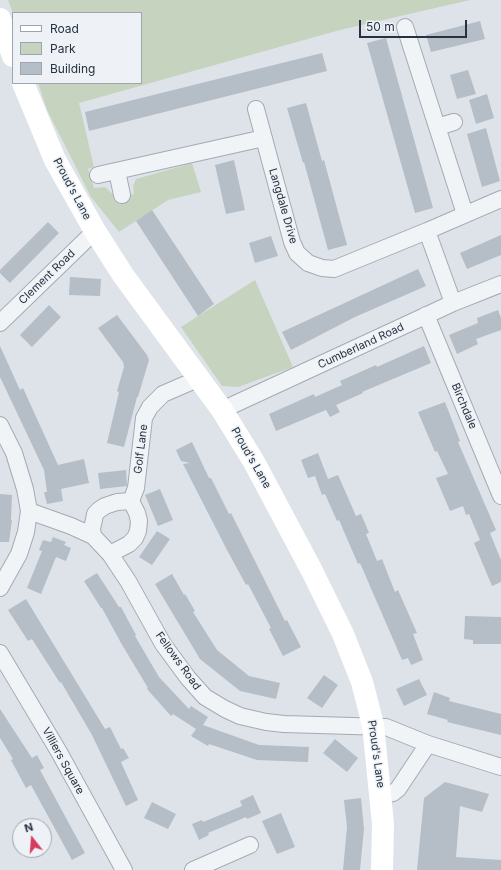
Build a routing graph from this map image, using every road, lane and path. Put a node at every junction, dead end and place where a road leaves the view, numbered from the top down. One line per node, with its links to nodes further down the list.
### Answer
1 (0, 19): 3 (street)
2 (405, 27): 7 (street)
3 (12, 53)
4 (23, 84): 14 (street, Proud's Lane)
5 (256, 109): 8 (street, Langdale Drive)
6 (454, 122): 7 (street)
7 (437, 127): 13 (street)
8 (264, 138): 9 (street); 15 (street, Langdale Drive)
9 (117, 171): 10 (street); 11 (street)
10 (98, 175)
11 (122, 195)
12 (501, 199): 13 (street, Langdale Drive)
13 (465, 214): 15 (street, Langdale Drive)
14 (95, 231): 19 (street, Clement Road); 20 (street, Proud's Lane)
15 (427, 231): 17 (street)
16 (501, 284): 17 (street, Cumberland Road)
17 (453, 303): 18 (street, Cumberland Road)
18 (426, 316): 21 (street, Cumberland Road); 23 (street, Birchdale)
19 (0, 323)
20 (200, 378): 21 (street, Proud's Lane); 25 (street, Golf Lane)
21 (222, 410): 31 (street, Proud's Lane)
22 (0, 425): 26 (street)
23 (496, 468): 24 (street, Birchdale)
24 (501, 496)
25 (132, 501): 27 (street); 28 (street)
26 (30, 511): 27 (street, Fellows Road); 29 (street)
27 (93, 536): 28 (street, Fellows Road)
28 (110, 554): 31 (street, Fellows Road)
29 (0, 588)
30 (0, 653): 36 (street, Villiers Square)
31 (373, 725): 32 (street, Fellows Road); 34 (street, Proud's Lane)
32 (428, 744): 33 (street, Fellows Road); 34 (street)
33 (501, 767)
34 (381, 796): 38 (street, Proud's Lane)
35 (250, 845): 37 (street)
36 (124, 870)
37 (193, 870)
38 (382, 870)

